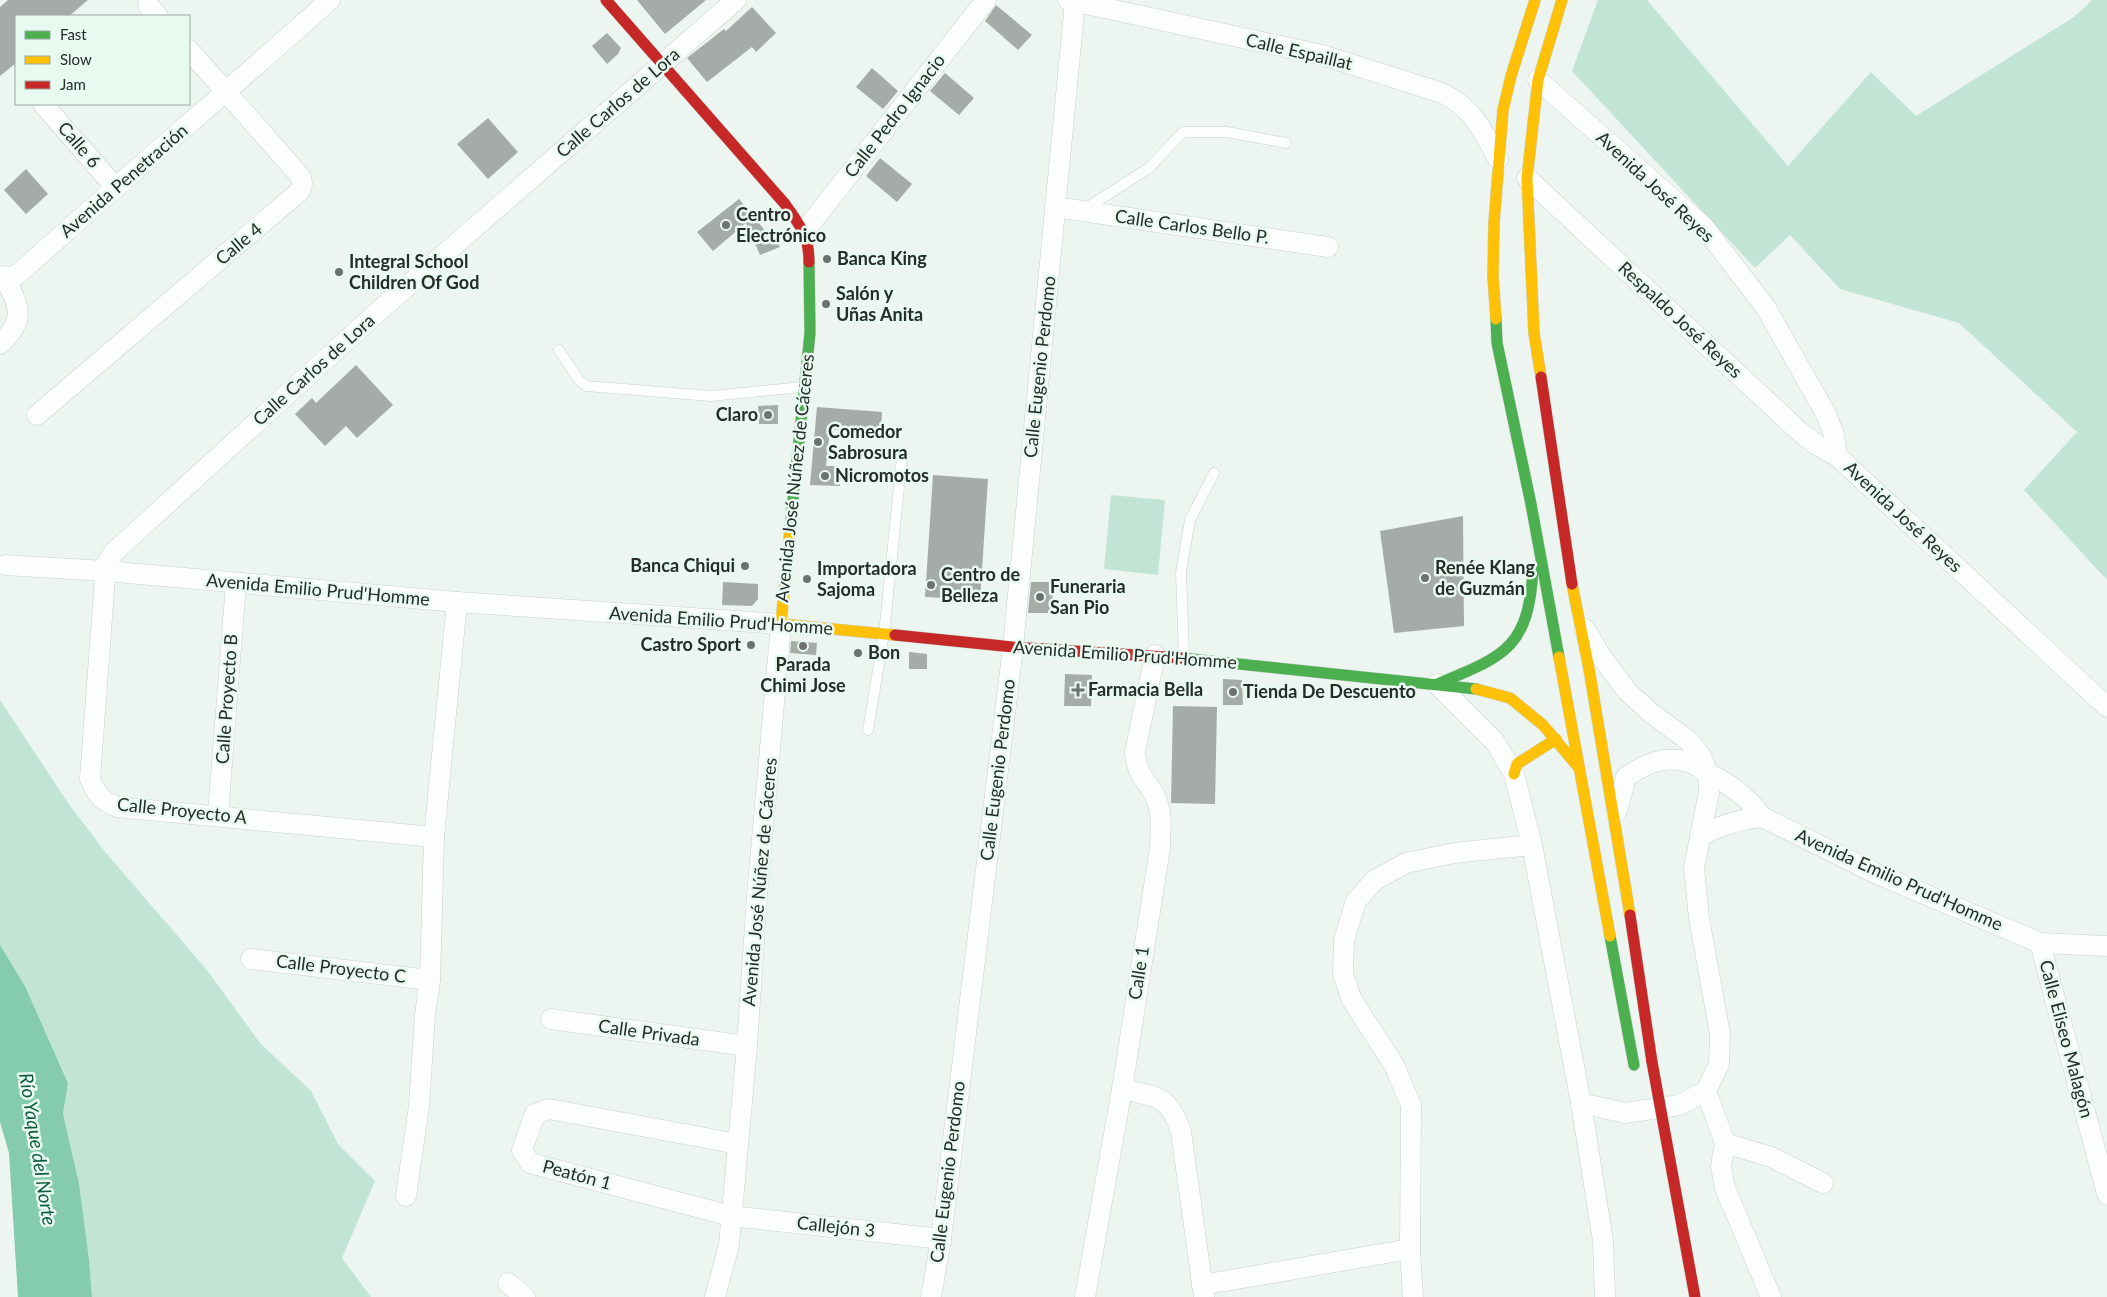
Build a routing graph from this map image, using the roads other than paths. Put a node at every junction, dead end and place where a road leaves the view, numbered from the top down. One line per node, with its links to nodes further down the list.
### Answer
1 (330, 0): 11 (street, Avenida Penetración)
2 (606, 0): 9 (main road, Avenida José Núñez de Cáceres)
3 (736, 0): 9 (street, Calle Carlos de Lora)
4 (986, 0): 19 (street, Calle Pedro Ignacio)
5 (1535, 0): 14 (main road)
6 (1562, 0): 10 (main road)
7 (1071, 1): 14 (street, Calle Espaillat); 17 (street, Calle Eugenio Perdomo)
8 (190, 51): 11 (street, Calle 4)
9 (662, 65): 19 (main road, Avenida José Núñez de Cáceres); 31 (street, Calle Carlos de Lora)
10 (1538, 80): 15 (main road); 26 (street, Avenida José Reyes)
11 (227, 92): 16 (street, Avenida Penetración); 25 (street, Calle 4)
12 (44, 105): 16 (street, Calle 6)
13 (1286, 143): 18 (lane)
14 (1498, 159): 29 (main road)
15 (1527, 178): 26 (street, Respaldo José Reyes); 34 (main road)
16 (115, 187): 21 (street, Avenida Penetración)
17 (1056, 207): 18 (street, Calle Carlos Bello P.); 37 (street, Calle Eugenio Perdomo)
18 (1082, 211): 20 (street, Calle Carlos Bello P.)
19 (804, 232): 24 (main road, Avenida José Núñez de Cáceres)
20 (1328, 247)
21 (3, 277): 22 (street)
22 (0, 344)
23 (559, 350): 24 (lane)
24 (802, 387): 35 (main road, Avenida José Núñez de Cáceres)
25 (38, 415)
26 (1837, 456): 41 (street, Avenida José Reyes)
27 (902, 457): 36 (lane)
28 (1214, 473): 39 (lane)
29 (1531, 504): 40 (main road, Avenida Emilio Prud'Homme); 44 (main road)
30 (5, 565): 31 (street, Avenida Emilio Prud'Homme)
31 (105, 571): 32 (street, Avenida Emilio Prud'Homme); 47 (street, Calle Proyecto A)
32 (236, 583): 33 (street, Avenida Emilio Prud'Homme); 47 (street, Calle Proyecto B)
33 (457, 602): 35 (street, Avenida Emilio Prud'Homme); 51 (street)
34 (1576, 612): 45 (street); 49 (main road)
35 (781, 624): 36 (main road, Avenida Emilio Prud'Homme); 58 (street, Avenida José Núñez de Cáceres)
36 (884, 634): 37 (main road, Avenida Emilio Prud'Homme); 42 (lane)
37 (1013, 647): 38 (main road, Avenida Emilio Prud'Homme); 71 (street, Calle Eugenio Perdomo)
38 (1155, 656): 39 (main road, Avenida Emilio Prud'Homme); 60 (street, Calle 1)
39 (1184, 658): 40 (main road, Avenida Emilio Prud'Homme)
40 (1437, 684): 43 (main road, Avenida Emilio Prud'Homme); 46 (street)
41 (2107, 707)
42 (868, 730)
43 (1556, 739): 44 (main road, Avenida Emilio Prud'Homme); 46 (main road)
44 (1579, 768): 59 (main road)
45 (1708, 773): 48 (street, Avenida Emilio Prud'Homme); 49 (street, Avenida Emilio Prud'Homme); 50 (street)
46 (1514, 774): 52 (street)
47 (218, 815): 51 (street, Calle Proyecto A)
48 (1762, 817): 50 (street); 53 (street, Avenida Emilio Prud'Homme)
49 (1615, 820): 81 (main road, bridge)
50 (1700, 836): 61 (street)
51 (434, 837): 56 (street)
52 (1532, 845): 62 (street); 72 (street)
53 (2040, 943): 54 (street, Avenida Emilio Prud'Homme); 68 (street, Calle Eliseo Malagón)
54 (2107, 946)
55 (251, 959): 56 (street, Calle Proyecto C)
56 (430, 980): 69 (street)
57 (552, 1019): 58 (street, Calle Privada)
58 (747, 1046): 66 (street, Avenida José Núñez de Cáceres)
59 (1635, 1070)
60 (1122, 1089): 74 (street); 78 (street, Calle 1)
61 (1706, 1091): 62 (street); 65 (street)
62 (1581, 1103): 80 (street)
63 (1641, 1104): 64 (main road)
64 (1644, 1123)
65 (1725, 1143): 67 (street); 82 (street)
66 (738, 1144): 70 (street, Avenida José Núñez de Cáceres); 70 (street, Peatón 1)
67 (1823, 1183)
68 (2107, 1194)
69 (406, 1196)
70 (731, 1216): 71 (street, Callejón 3); 76 (street, Avenida José Núñez de Cáceres)
71 (941, 1238): 77 (street, Calle Eugenio Perdomo)
72 (1410, 1249): 74 (street); 79 (street)
73 (508, 1283): 75 (street)
74 (1203, 1291)
75 (525, 1297)
76 (714, 1297)
77 (931, 1297)
78 (1085, 1297)
79 (1413, 1297)
80 (1605, 1297)
81 (1695, 1297)
82 (1771, 1297)

